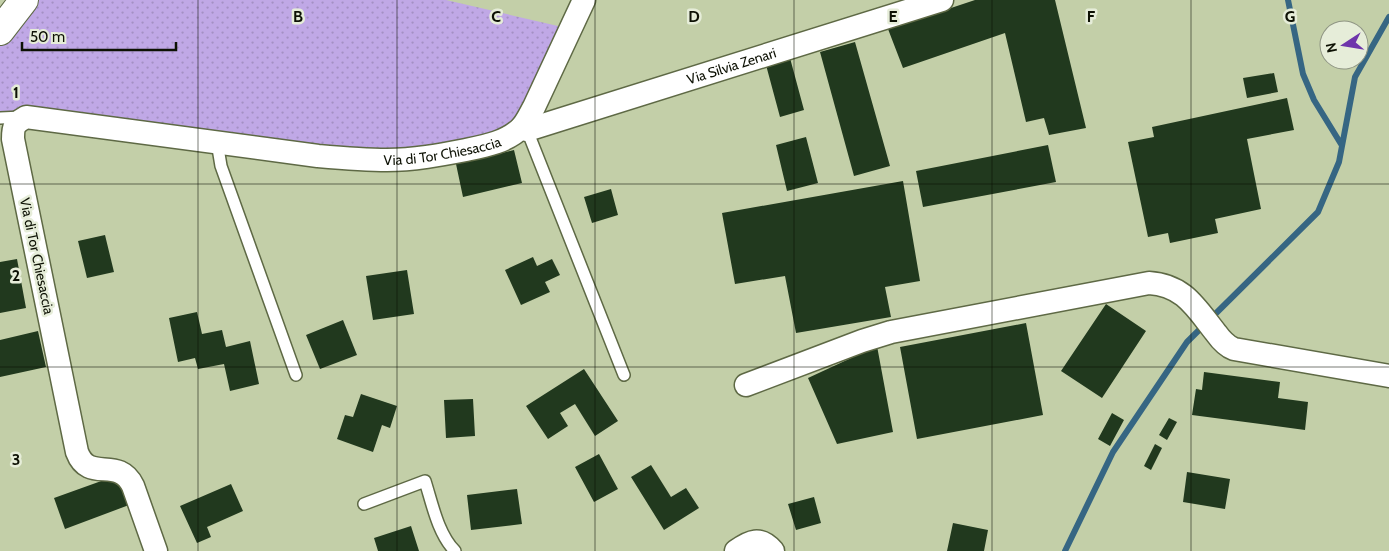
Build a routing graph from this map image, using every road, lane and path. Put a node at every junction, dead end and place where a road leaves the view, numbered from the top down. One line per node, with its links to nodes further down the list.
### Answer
1 (24, 0): 4 (highway)
2 (584, 0): 7 (street, Via di Tor Chiesaccia)
3 (942, 0): 7 (street, Via Silvia Zenari)
4 (0, 31)
5 (26, 117): 6 (lane); 8 (street, Via di Tor Chiesaccia); 14 (street, Via di Tor Chiesaccia)
6 (0, 118)
7 (524, 128): 8 (street, Via di Tor Chiesaccia); 9 (lane)
8 (217, 142): 10 (lane)
9 (624, 374)
10 (296, 375)
11 (1389, 376): 12 (street)
12 (746, 385)
13 (364, 504): 15 (lane)
14 (156, 551)
15 (455, 551)
16 (736, 551): 17 (street)
17 (773, 551)

